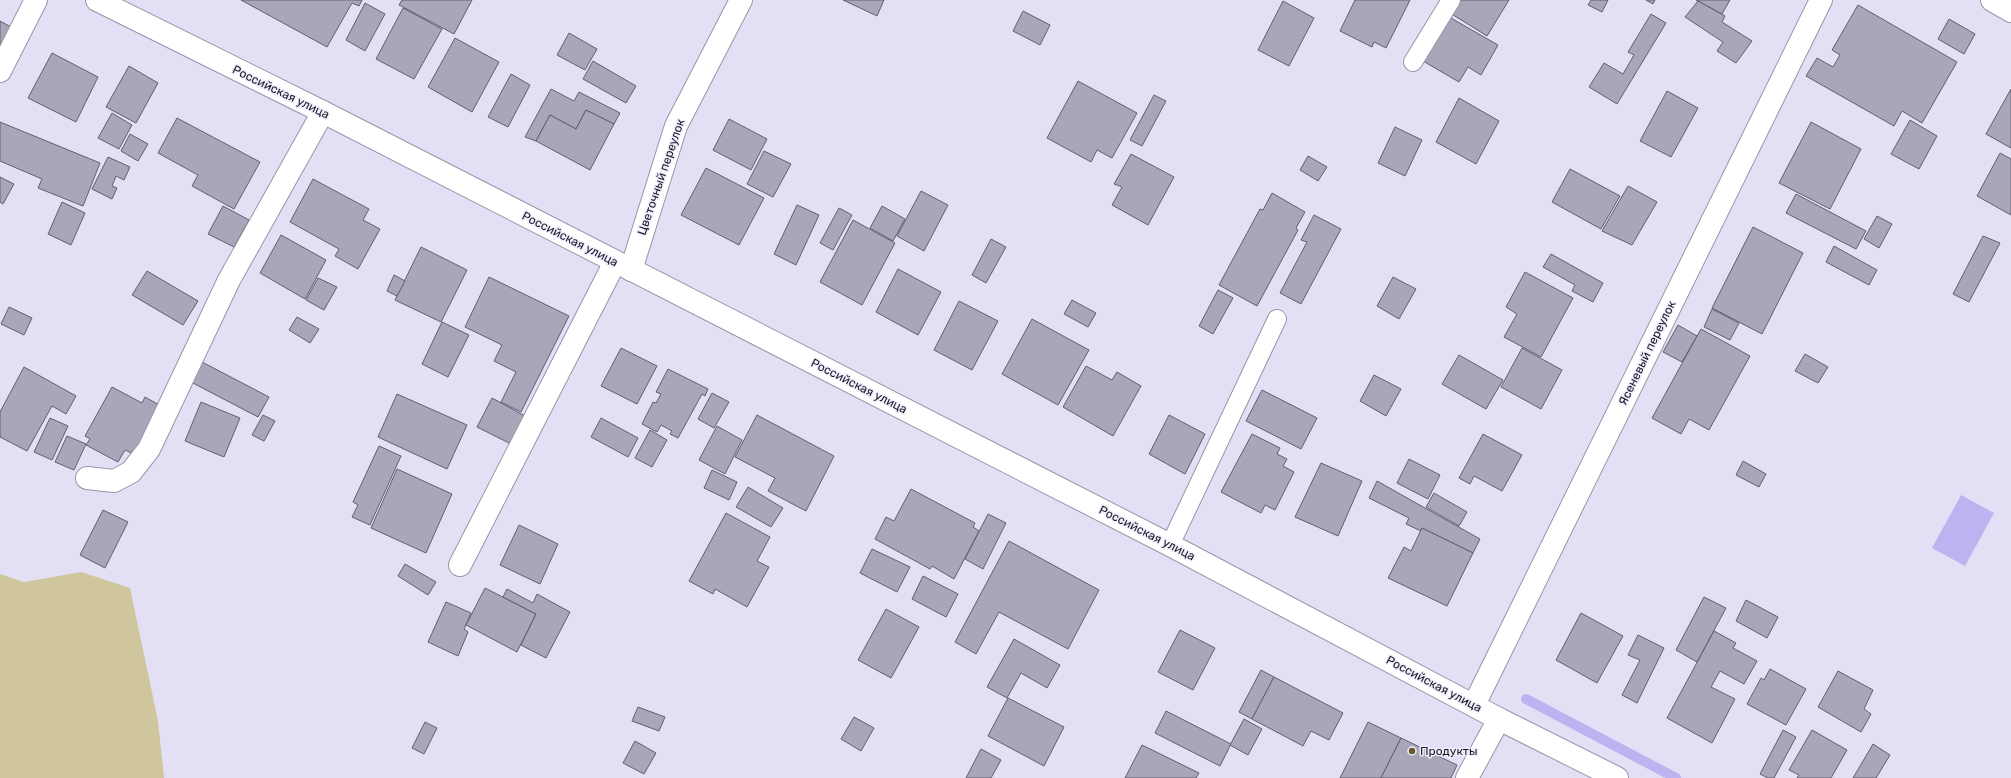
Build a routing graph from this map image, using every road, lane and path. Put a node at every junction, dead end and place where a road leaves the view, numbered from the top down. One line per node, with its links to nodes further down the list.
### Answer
1 (36, 0): 9 (street)
2 (97, 0): 10 (street, Российская улица)
3 (741, 0): 11 (street, Цветочный переулок)
4 (1451, 0): 8 (lane)
5 (1821, 0): 16 (street, Ясеневый переулок)
6 (1992, 0): 7 (street)
7 (2011, 11)
8 (1413, 62)
9 (0, 71)
10 (323, 112): 11 (street, Российская улица); 13 (street)
11 (623, 266): 14 (street, Российская улица); 15 (street, Цветочный переулок)
12 (1277, 319): 14 (lane)
13 (87, 478)
14 (1170, 545): 16 (street, Российская улица)
15 (460, 565)
16 (1474, 706): 17 (street, Российская улица)
17 (1499, 719): 18 (street); 19 (street, Российская улица)
18 (1467, 778)
19 (1617, 778)

